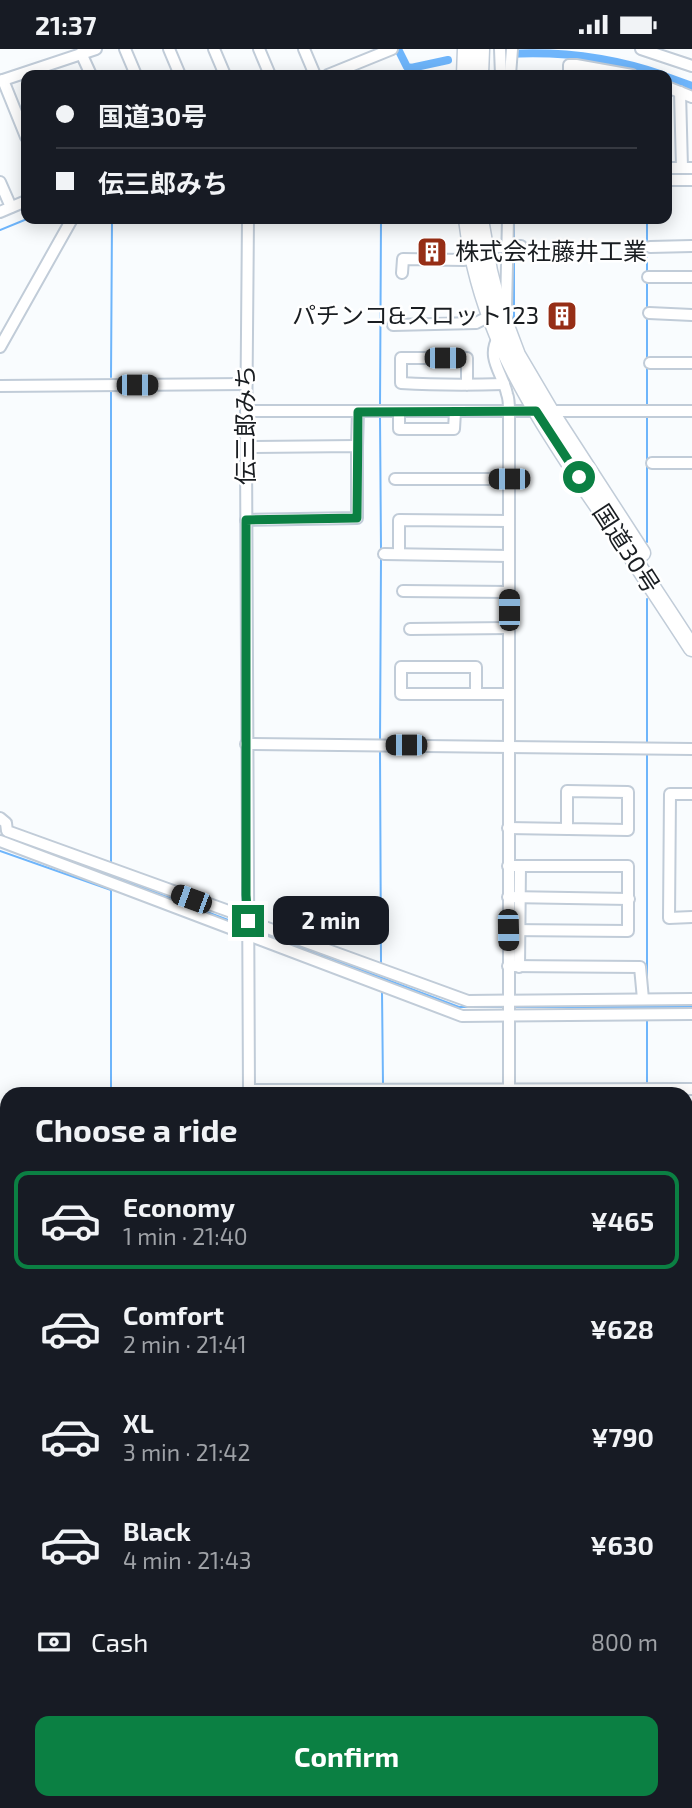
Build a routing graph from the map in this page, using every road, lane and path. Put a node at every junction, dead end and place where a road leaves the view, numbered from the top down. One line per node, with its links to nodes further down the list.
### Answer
1 (96, 49): 13 (street)
2 (125, 49): 18 (street)
3 (169, 49): 19 (street)
4 (214, 49): 20 (street)
5 (259, 49): 21 (street)
6 (304, 49): 22 (street)
7 (392, 49): 14 (street)
8 (466, 49): 24 (highway)
9 (481, 49): 25 (highway)
10 (500, 49): 26 (street)
11 (641, 49): 15 (street)
12 (512, 52): 27 (street)
13 (81, 53): 16 (street); 17 (street)
14 (371, 53): 23 (street)
15 (692, 66)
16 (44, 70)
17 (88, 70)
18 (134, 70)
19 (178, 70)
20 (223, 70)
21 (268, 70)
22 (314, 70)
23 (347, 70)
24 (465, 70)
25 (480, 70)
26 (500, 70)
27 (510, 70)
28 (569, 70): 29 (street)
29 (596, 70)
30 (21, 75): 31 (street)
31 (1, 80): 35 (street)
32 (672, 89): 33 (street)
33 (680, 92): 34 (street); 36 (street)
34 (692, 97)
35 (21, 126)
36 (687, 168)
37 (672, 180): 38 (street)
38 (692, 180)
39 (0, 182): 40 (street)
40 (5, 210)
41 (69, 224): 57 (street)
42 (248, 224): 60 (street, 伝三郎みち)
43 (480, 224): 49 (highway, 国道30号)
44 (509, 224): 46 (street)
45 (468, 227): 49 (highway, 国道30号)
46 (515, 246): 49 (street); 55 (street)
47 (650, 247): 48 (street)
48 (692, 247)
49 (481, 256): 50 (street); 55 (highway, 国道30号)
50 (402, 273)
51 (649, 277): 52 (street)
52 (692, 277)
53 (649, 313): 54 (street)
54 (692, 314)
55 (495, 322): 56 (street); 61 (street); 66 (highway, 国道30号); 66 (highway, 国道30号)
56 (393, 325)
57 (0, 347)
58 (650, 363): 59 (street)
59 (692, 363)
60 (246, 384): 63 (street); 64 (street, 伝三郎みち)
61 (504, 384): 62 (street); 65 (street)
62 (467, 385): 62 (street)
63 (0, 386)
64 (246, 411): 68 (street); 72 (street, 伝三郎みち)
65 (509, 411): 66 (street); 70 (street); 76 (street)
66 (543, 411): 67 (street); 85 (highway, 国道30号); 87 (highway, 国道30号)
67 (692, 411)
68 (358, 412): 69 (street); 71 (street)
69 (399, 412): 70 (street); 70 (street)
70 (454, 412)
71 (357, 446): 72 (street); 77 (street)
72 (246, 447): 77 (street, 伝三郎みち)
73 (652, 463): 74 (street)
74 (692, 463)
75 (396, 479): 76 (street)
76 (509, 479): 78 (street)
77 (246, 520): 90 (street, 伝三郎みち)
78 (509, 521): 80 (street); 81 (street)
79 (384, 554): 80 (street)
80 (399, 554): 81 (street)
81 (509, 556): 83 (street)
82 (403, 591): 83 (street)
83 (509, 592): 84 (street)
84 (509, 628): 86 (street); 89 (street)
85 (692, 628)
86 (410, 629)
87 (692, 648)
88 (476, 694): 88 (street); 89 (street)
89 (509, 694): 91 (street)
90 (246, 744): 91 (street); 103 (street, 伝三郎みち)
91 (512, 746): 92 (street); 95 (street)
92 (692, 749)
93 (692, 794): 102 (street)
94 (0, 818): 99 (street)
95 (512, 828): 96 (street); 98 (street)
96 (567, 829): 96 (street)
97 (0, 841): 99 (street)
98 (514, 866): 100 (street); 101 (street)
99 (118, 879): 103 (street); 105 (street)
100 (514, 898): 101 (street); 104 (street)
101 (629, 899): 104 (street)
102 (692, 917)
103 (244, 918): 105 (street, 伝三郎みち); 109 (street)
104 (514, 930): 106 (street)
105 (250, 936): 109 (street); 111 (street, 伝三郎みち)
106 (514, 966): 107 (street); 109 (street)
107 (643, 999): 108 (street); 109 (street)
108 (692, 999)
109 (510, 1005): 110 (street); 112 (street)
110 (692, 1014)
111 (249, 1087)
112 (511, 1087)

